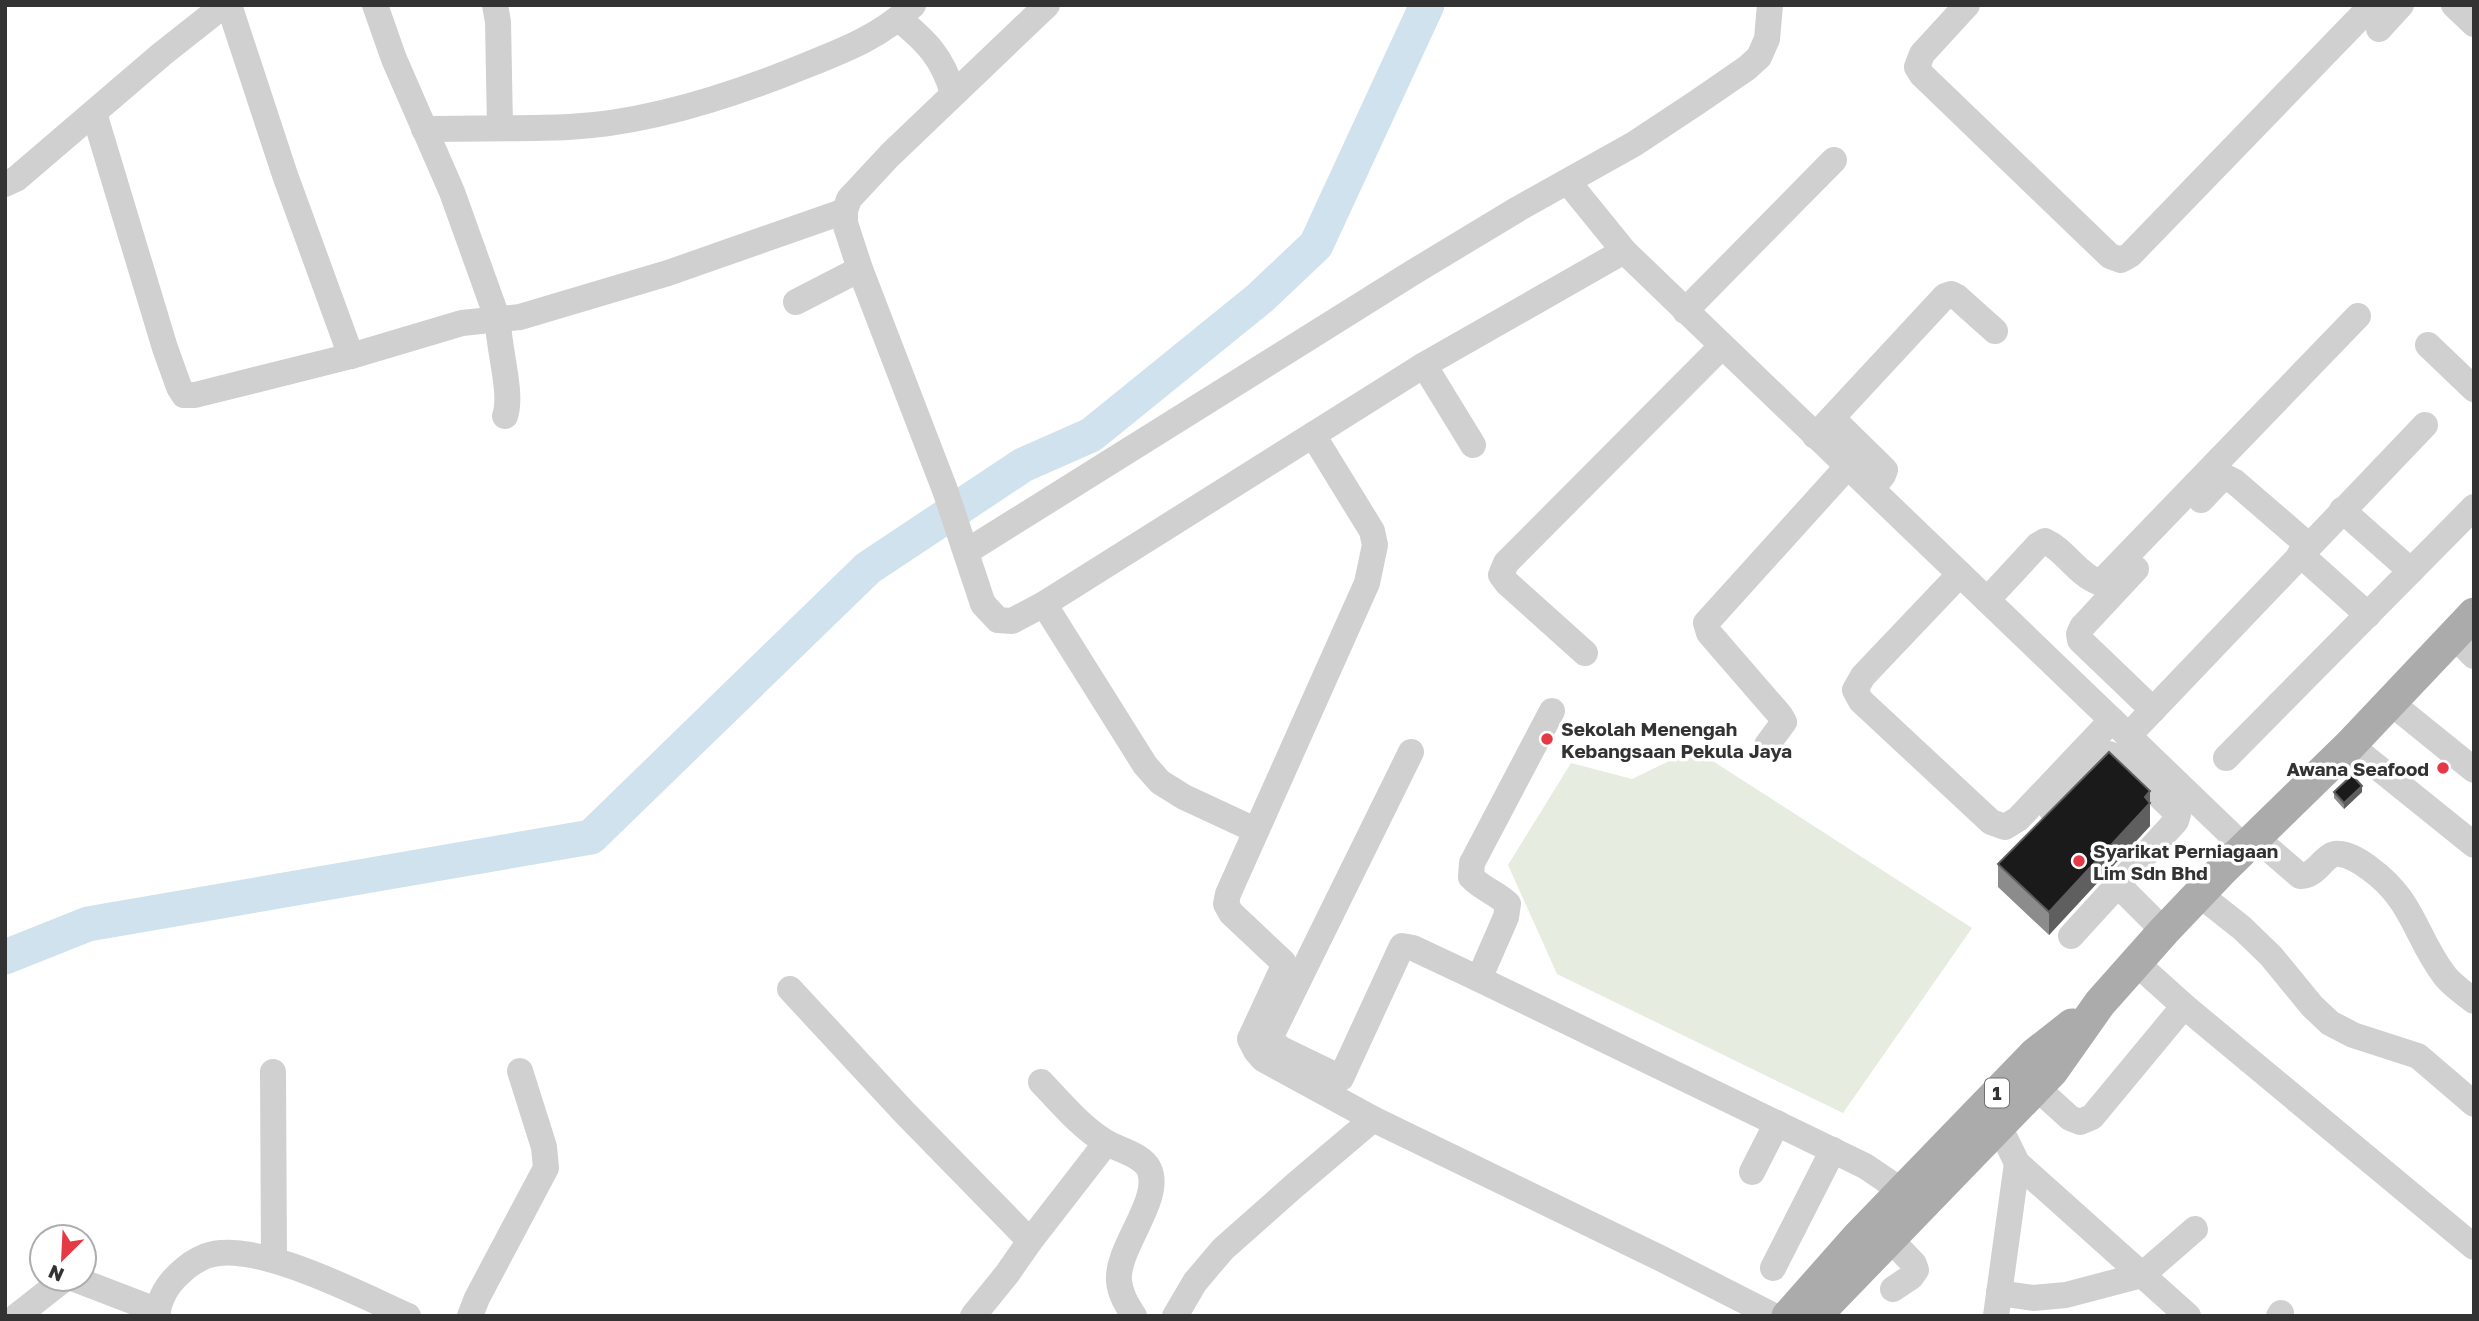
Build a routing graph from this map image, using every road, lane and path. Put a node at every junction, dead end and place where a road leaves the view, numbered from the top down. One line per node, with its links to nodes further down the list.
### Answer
1 (226, 5): 13 (street); 29 (street)
2 (375, 5): 15 (street)
3 (495, 5): 14 (street)
4 (1047, 5): 12 (street)
5 (1770, 5): 17 (street)
6 (1967, 5): 10 (street)
7 (2401, 5): 10 (street)
8 (2454, 5): 11 (street)
9 (906, 12): 12 (street); 14 (street)
10 (2376, 17)
11 (2474, 24)
12 (953, 93): 19 (street)
13 (94, 113): 18 (street); 29 (street)
14 (500, 127): 15 (street)
15 (424, 129): 25 (street)
16 (1834, 160): 23 (street)
17 (1567, 182): 20 (street); 41 (street)
18 (5, 184)
19 (845, 211): 21 (street); 25 (street)
20 (1624, 251): 23 (street); 30 (street)
21 (860, 269): 22 (street); 41 (street)
22 (796, 302)
23 (1685, 311): 28 (street)
24 (2358, 316): 45 (street)
25 (498, 320): 29 (street); 32 (street)
26 (1994, 331): 34 (street)
27 (2428, 345): 31 (street)
28 (1723, 346): 34 (street); 49 (street)
29 (351, 356)
30 (1424, 365): 35 (street); 36 (street)
31 (2474, 389)
32 (505, 416)
33 (2425, 425): 40 (street)
34 (1824, 427): 37 (street); 38 (street)
35 (1314, 435): 46 (street); 60 (street)
36 (1474, 446)
37 (1847, 466): 38 (street); 54 (street)
38 (1872, 489): 44 (street)
39 (2474, 507): 43 (street)
40 (2342, 510): 42 (street); 43 (street)
41 (962, 540): 46 (street)
42 (2304, 550): 47 (street); 51 (street); 51 (street)
43 (2411, 571): 47 (street)
44 (1959, 574): 45 (street); 53 (street)
45 (1987, 600): 53 (street)
46 (1044, 604): 60 (street)
47 (2368, 615): 57 (street)
48 (2467, 635): 50 (main road, 1)
49 (1585, 653)
50 (2390, 702): 55 (main road, 1); 58 (street)
51 (2153, 710): 53 (street)
52 (1552, 711): 68 (street)
53 (2120, 728): 61 (street)
54 (1766, 745)
55 (2350, 745): 61 (main road, 1); 62 (street)
56 (1410, 752): 68 (street)
57 (2226, 758)
58 (2474, 770)
59 (2036, 827): 63 (street)
60 (1255, 830): 78 (street)
61 (2250, 843): 64 (main road, 1); 70 (street)
62 (2474, 845)
63 (2118, 885): 65 (street); 66 (street)
64 (2199, 894): 65 (main road, 1); 77 (street)
65 (2164, 931): 67 (main road, 1)
66 (2071, 936)
67 (2135, 962): 71 (main road, 1); 72 (street)
68 (1479, 979): 79 (street)
69 (790, 989): 88 (street)
70 (2474, 1001)
71 (2100, 1003): 76 (main road, 1); 85 (main road, 1)
72 (2184, 1006): 76 (street); 89 (street)
73 (520, 1071): 100 (street)
74 (273, 1072): 90 (street)
75 (1041, 1083): 81 (street)
76 (2036, 1087): 80 (main road, 1)
77 (2474, 1104)
78 (1373, 1119): 103 (street); 104 (street)
79 (1777, 1123): 82 (street); 84 (street)
80 (1999, 1126): 83 (street); 85 (main road, 1)
81 (1106, 1143): 88 (street); 102 (street)
82 (1833, 1150): 85 (street); 91 (street)
83 (2017, 1163): 92 (street); 96 (street)
84 (1752, 1172)
85 (1911, 1199): 87 (main road, 1); 105 (main road, 1)
86 (2195, 1229): 92 (street)
87 (1889, 1239): 94 (street); 106 (main road, 1)
88 (1030, 1241): 101 (street)
89 (2474, 1247)
90 (274, 1260): 97 (street); 99 (street)
91 (1773, 1268)
92 (2142, 1275): 96 (street); 107 (street)
93 (98, 1289): 97 (street)
94 (1893, 1289)
95 (46, 1293): 98 (street)
96 (1997, 1304)
97 (158, 1314)
98 (17, 1316)
99 (408, 1316)
100 (470, 1316)
101 (973, 1316)
102 (1133, 1316)
103 (1175, 1316)
104 (1774, 1316)
105 (1788, 1316)
106 (1815, 1316)
107 (2188, 1316)

